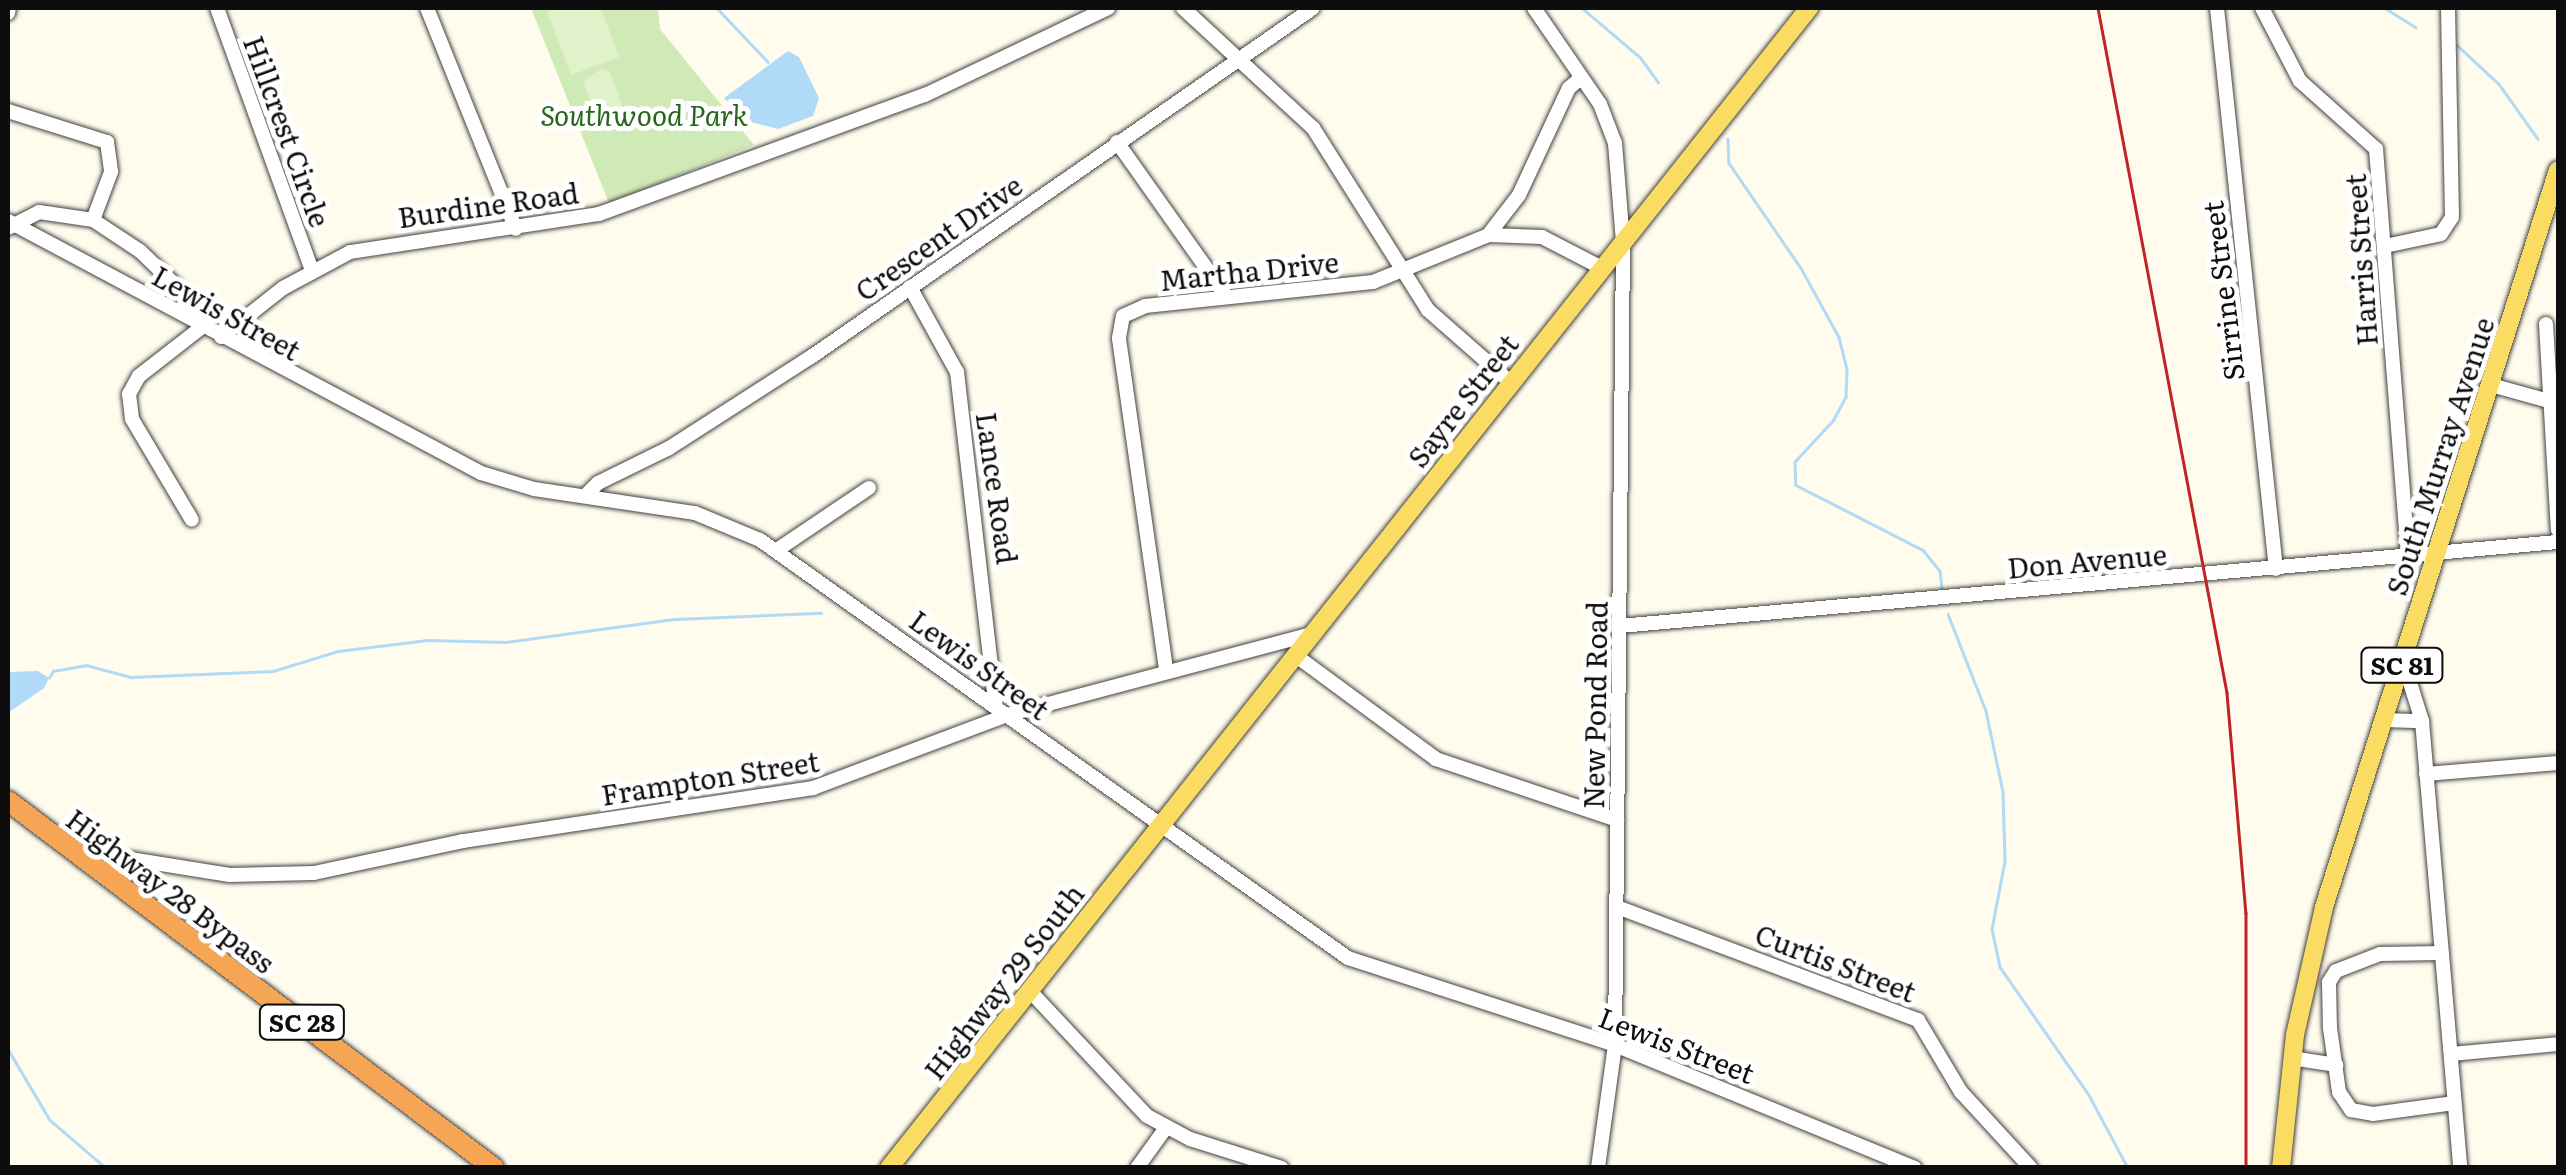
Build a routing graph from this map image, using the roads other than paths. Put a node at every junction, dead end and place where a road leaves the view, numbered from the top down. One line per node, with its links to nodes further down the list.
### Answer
1 (216, 8): 23 (street, Hillcrest Circle)
2 (427, 8): 18 (street)
3 (1108, 8): 18 (street, Burdine Road)
4 (1183, 8): 11 (street)
5 (1313, 8): 11 (street, Crescent Drive)
6 (1534, 8): 12 (street, New Pond Road)
7 (1809, 8): 20 (main road, Sayre Street)
8 (2217, 8): 41 (street, Sirrine Street)
9 (2262, 8): 21 (street, Harris Street)
10 (2448, 8): 21 (street)
11 (1238, 57): 14 (street, Crescent Drive); 24 (street)
12 (1581, 78): 19 (street); 20 (street, New Pond Road)
13 (8, 111): 16 (street)
14 (1117, 142): 25 (street, Crescent Drive); 26 (street)
15 (2558, 170): 31 (main road, South Murray Avenue / SC 81)
16 (93, 220): 17 (street); 28 (street)
17 (10, 225): 28 (street, Lewis Street)
18 (516, 229): 23 (street, Burdine Road)
19 (1488, 234): 22 (street, Martha Drive); 24 (street, Martha Drive)
20 (1622, 242): 22 (main road, Sayre Street); 42 (street, New Pond Road)
21 (2386, 246): 40 (street, Harris Street)
22 (1602, 268): 30 (main road, Sayre Street)
23 (312, 270): 29 (street, Burdine Road)
24 (1404, 275): 26 (street, Martha Drive); 30 (street)
25 (910, 287): 34 (street, Crescent Drive); 47 (street, Lance Road)
26 (1226, 296): 46 (street, Martha Drive)
27 (2546, 324): 32 (street)
28 (202, 327): 29 (street, Lewis Street); 35 (street)
29 (222, 337): 34 (street, Lewis Street)
30 (1512, 383): 43 (main road, Sayre Street)
31 (2491, 385): 32 (street); 39 (main road, South Murray Avenue / SC 81)
32 (2549, 401): 36 (street)
33 (869, 488): 38 (street)
34 (586, 496): 38 (street, Lewis Street)
35 (192, 520)
36 (2558, 530)
37 (2558, 542): 39 (street, Don Avenue)
38 (777, 550): 47 (street, Lewis Street)
39 (2437, 552): 40 (street, Don Avenue); 45 (main road, South Murray Avenue / SC 81)
40 (2408, 554): 41 (street, Don Avenue)
41 (2276, 569): 42 (street, Don Avenue)
42 (1620, 626): 53 (street, New Pond Road)
43 (1311, 634): 44 (main road, Sayre Street); 46 (street, Frampton Street)
44 (1295, 655): 53 (street); 54 (main road, Sayre Street)
45 (2403, 660): 48 (main road, South Murray Avenue / SC 81); 49 (street)
46 (1166, 670): 47 (street, Frampton Street)
47 (1002, 711): 54 (street, Lewis Street); 55 (street, Frampton Street)
48 (2384, 720): 49 (street); 62 (main road, South Murray Avenue / SC 81)
49 (2422, 721): 51 (street)
50 (2558, 762): 51 (street)
51 (2426, 774): 57 (street)
52 (8, 801): 55 (highway, Highway 28 Bypass / SC 28)
53 (1617, 820): 56 (street, New Pond Road)
54 (1158, 827): 58 (main road, Highway 29 South); 60 (street, Lewis Street)
55 (109, 878): 66 (highway, Highway 28 Bypass / SC 28)
56 (1617, 907): 60 (street, New Pond Road); 72 (street, Curtis Street)
57 (2442, 952): 61 (street); 63 (street)
58 (1030, 991): 65 (street); 67 (main road, Highway 29 South)
59 (2558, 1044): 61 (street)
60 (1615, 1045): 70 (street, New Pond Road); 71 (street, Lewis Street)
61 (2451, 1054): 64 (street)
62 (2291, 1058): 63 (street); 73 (main road, South Murray Avenue / SC 81)
63 (2336, 1065): 64 (street)
64 (2454, 1102): 74 (street)
65 (1165, 1129): 68 (street); 69 (street)
66 (494, 1168)
67 (889, 1168)
68 (1137, 1168)
69 (1282, 1168)
70 (1598, 1168)
71 (1915, 1168)
72 (2030, 1168)
73 (2281, 1168)
74 (2460, 1168)

